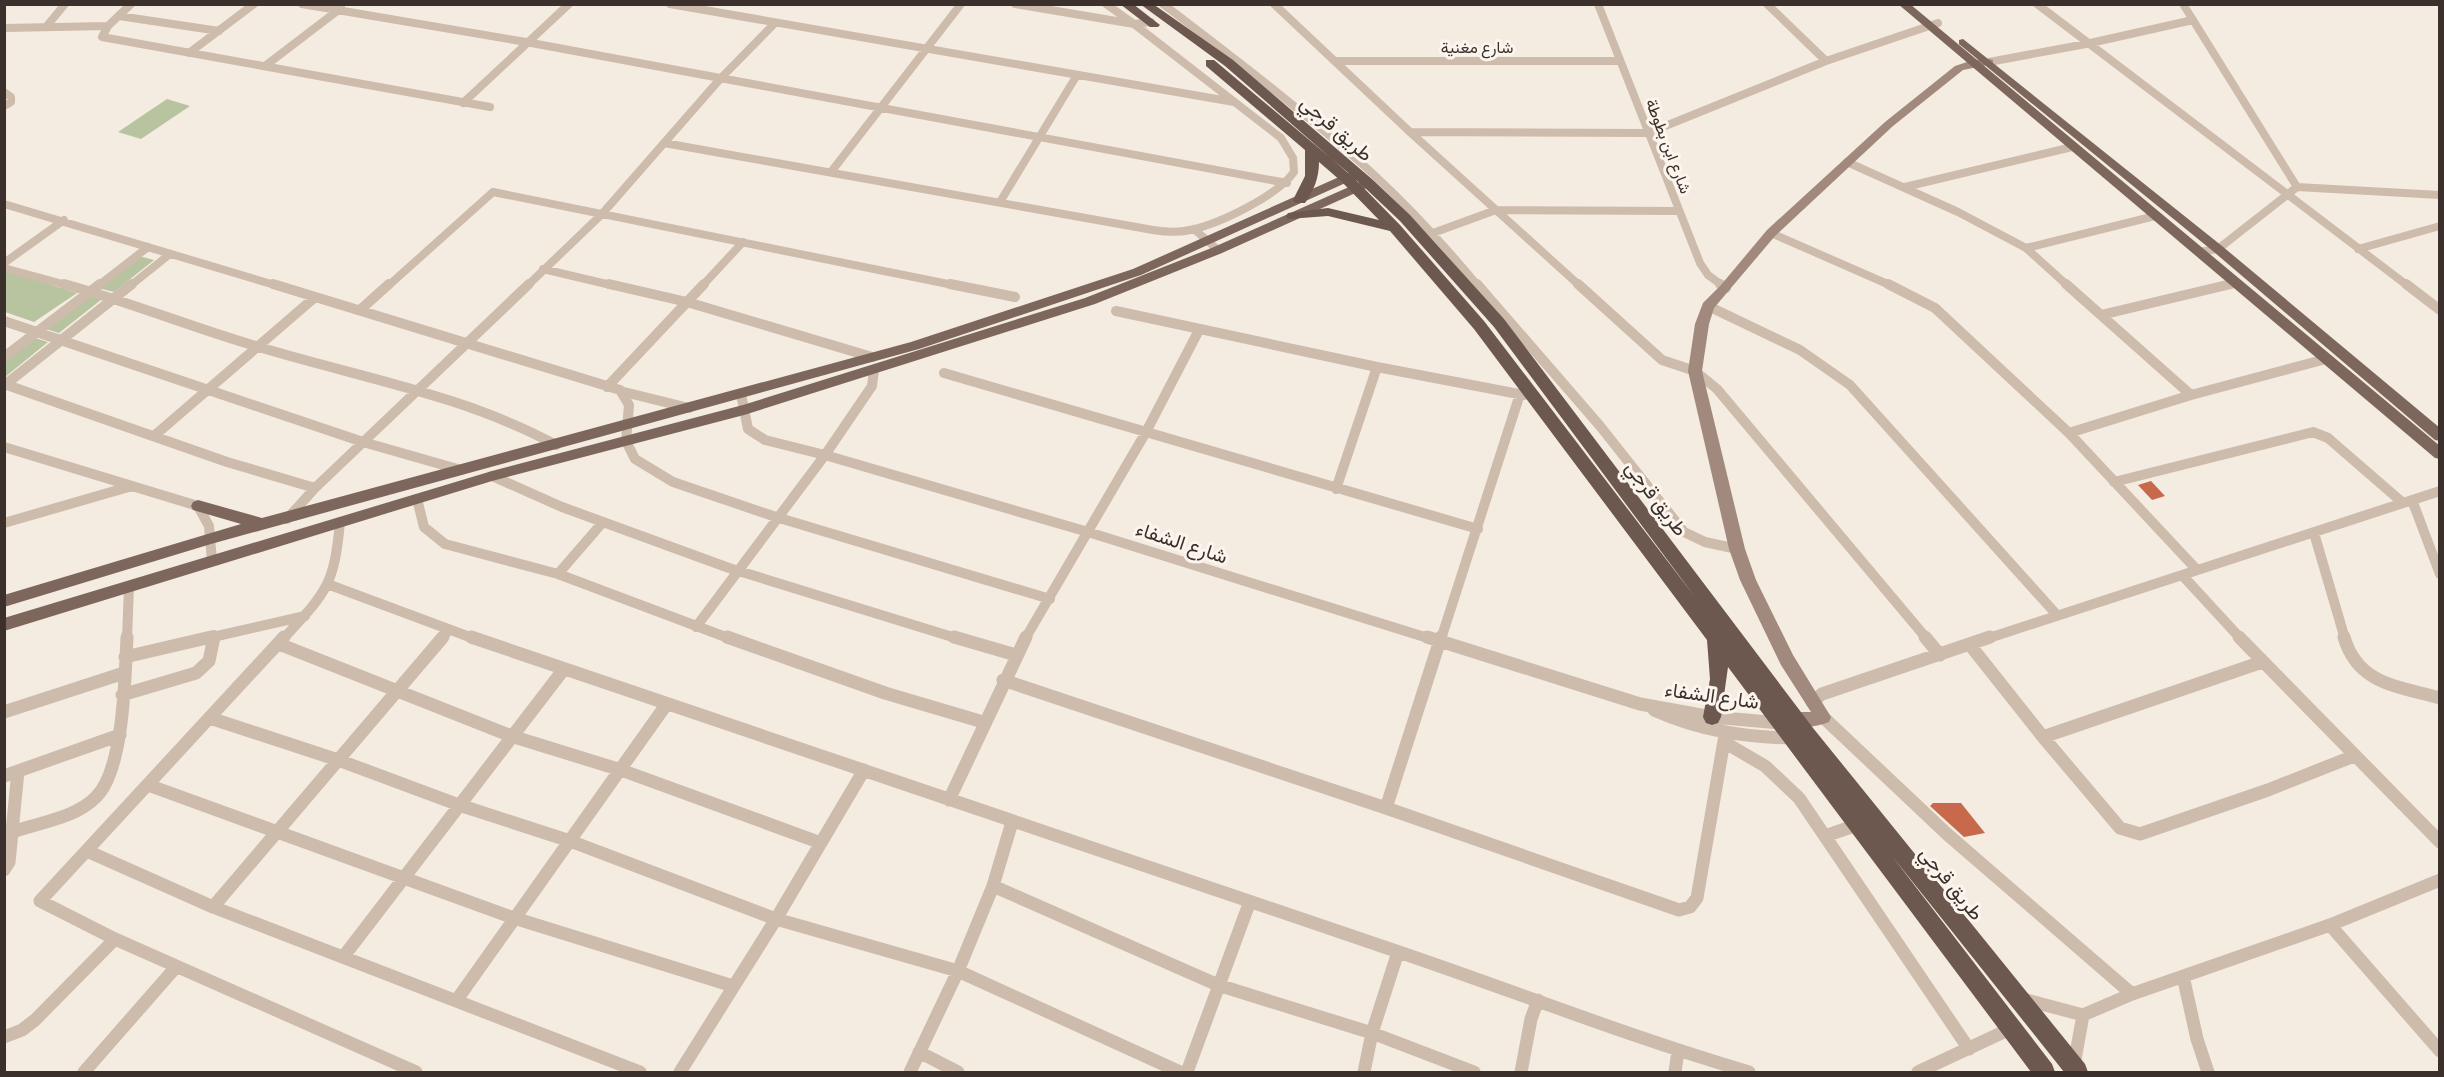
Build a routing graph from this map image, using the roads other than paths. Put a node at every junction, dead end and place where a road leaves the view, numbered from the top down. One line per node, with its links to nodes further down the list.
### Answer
1 (65, 4): 28 (street)
2 (131, 4): 21 (street)
3 (254, 4): 30 (street)
4 (302, 4): 20 (street)
5 (569, 4): 31 (street)
6 (670, 4): 24 (street)
7 (961, 4): 33 (street)
8 (1015, 4): 25 (street)
9 (1106, 4): 25 (street)
10 (1125, 4): 23 (highway, طريق قرجي)
11 (1145, 4): 41 (highway, طريق قرجي)
12 (1163, 4): 76 (street)
13 (1274, 4): 35 (street)
14 (1598, 4): 36 (street, شارع ابن بطوطة)
15 (1767, 4): 37 (street)
16 (1903, 4): 26 (main road)
17 (1916, 4): 26 (main road)
18 (2037, 4): 32 (street)
19 (2183, 4): 22 (street)
20 (342, 7): 31 (street); 40 (street)
21 (119, 16): 27 (street); 30 (street)
22 (2193, 20): 32 (street); 61 (street)
23 (1151, 22): 25 (street); 41 (highway, طريق قرجي)
24 (775, 23): 33 (street); 43 (street)
25 (1134, 24): 46 (street)
26 (1934, 25): 37 (street); 38 (main road); 39 (main road)
27 (108, 26): 28 (street); 34 (street)
28 (46, 27): 29 (street)
29 (4, 28)
30 (219, 31): 34 (street)
31 (526, 42): 43 (street); 45 (street)
32 (2086, 44): 38 (street); 62 (street)
33 (927, 48): 42 (street); 49 (street)
34 (189, 53): 40 (street)
35 (1335, 61): 36 (street, شارع مغنية); 50 (street)
36 (1620, 61): 51 (street, شارع ابن بطوطة)
37 (1826, 61): 51 (street)
38 (1989, 62): 39 (main road); 82 (main road)
39 (1973, 63): 54 (main road); 56 (main road)
40 (265, 66): 45 (street)
41 (1224, 66): 55 (highway, طريق قرجي); 58 (highway, طريق قرجي)
42 (1077, 75): 46 (street); 52 (street)
43 (720, 79): 49 (street); 53 (street)
44 (4, 92): 47 (street)
45 (463, 103): 48 (street)
46 (1237, 103): 59 (street)
47 (4, 106)
48 (490, 107)
49 (882, 108): 52 (street); 57 (street)
50 (1410, 132): 51 (street); 67 (street)
51 (1648, 133): 68 (street, شارع ابن بطوطة)
52 (1039, 138): 59 (street); 65 (street)
53 (664, 143): 57 (street); 69 (street)
54 (2072, 147): 60 (street); 71 (main road)
55 (1311, 148): 58 (highway, طريق قرجي); 64 (highway)
56 (1847, 162): 60 (street); 77 (main road)
57 (831, 172): 65 (street)
58 (1357, 181): 64 (main road); 70 (main road); 74 (highway, طريق قرجي); 192 (highway, طريق قرجي)
59 (1287, 183): 75 (street)
60 (1905, 187): 81 (street)
61 (2297, 187): 62 (street); 63 (street)
62 (2287, 194): 82 (street); 83 (street)
63 (2439, 195)
64 (1299, 201): 79 (main road)
65 (1000, 202): 75 (street)
66 (4, 204): 72 (street)
67 (1496, 210): 68 (street); 76 (street); 111 (street)
68 (1678, 211): 90 (street, شارع ابن بطوطة)
69 (602, 213): 78 (street); 88 (street); 97 (street)
70 (1293, 216): 74 (highway); 79 (main road)
71 (2155, 216): 81 (street); 84 (main road)
72 (64, 220): 80 (street); 86 (street)
73 (2439, 226): 83 (street)
74 (1395, 228): 119 (highway, طريق قرجي)
75 (1194, 229): 79 (street)
76 (1433, 233): 154 (street)
77 (1771, 233): 90 (main road); 125 (street)
78 (742, 242): 92 (street); 95 (street)
79 (1214, 245): 109 (main road)
80 (148, 247): 85 (street); 91 (street)
81 (2026, 248): 100 (street)
82 (2218, 249): 84 (street); 126 (main road)
83 (2358, 249): 98 (street)
84 (2199, 252): 89 (main road)
85 (170, 254): 93 (street); 94 (street)
86 (4, 263)
87 (4, 268): 91 (street)
88 (543, 269): 95 (street); 105 (street)
89 (2235, 283): 100 (street); 108 (main road)
90 (1726, 288): 96 (main road)
91 (90, 291): 94 (street); 103 (street)
92 (1015, 297)
93 (314, 298): 97 (street); 106 (street)
94 (112, 299): 104 (street); 106 (street)
95 (687, 302): 109 (street); 114 (street)
96 (1708, 306): 111 (main road); 165 (street)
97 (360, 310): 105 (street)
98 (2439, 310)
99 (1116, 311): 102 (street)
100 (2101, 315): 120 (street)
101 (4, 321): 103 (street)
102 (1200, 330): 110 (street); 124 (street)
103 (36, 333): 104 (street); 107 (street)
104 (61, 340): 113 (street); 115 (street)
105 (468, 345): 114 (street); 116 (street)
106 (258, 346): 115 (street); 116 (street)
107 (4, 357)
108 (2326, 359): 120 (street); 132 (main road)
109 (873, 364): 118 (main road); 122 (main road); 133 (street)
110 (1377, 367): 119 (street); 139 (street)
111 (1695, 371): 154 (main road); 176 (street)
112 (944, 373): 124 (street)
113 (5, 384): 127 (street)
114 (607, 387): 117 (street)
115 (207, 390): 127 (street); 129 (street)
116 (419, 390): 129 (street); 130 (street)
117 (620, 390): 121 (street); 123 (street)
118 (741, 394): 121 (main road); 122 (street, شارع الشفاء)
119 (1526, 395): 150 (street); 171 (highway, طريق قرجي)
120 (2191, 395): 125 (street)
121 (689, 408): 123 (main road)
122 (744, 410): 128 (main road); 133 (street, شارع الشفاء)
123 (627, 425): 128 (street); 130 (main road)
124 (1146, 432): 139 (street); 151 (street)
125 (2069, 434): 136 (street)
126 (2439, 435)
127 (154, 436): 138 (street)
128 (626, 441): 135 (main road); 144 (street)
129 (363, 442): 134 (street); 138 (street)
130 (556, 445): 134 (main road)
131 (4, 447): 137 (street)
132 (2439, 454)
133 (825, 455): 144 (street); 151 (street, شارع الشفاء)
134 (461, 470): 145 (main road)
135 (492, 476): 141 (main road); 147 (street)
136 (2114, 482): 142 (street); 156 (street)
137 (132, 486): 143 (street); 148 (street)
138 (315, 488): 145 (street)
139 (1336, 489): 150 (street)
140 (2439, 491): 142 (street)
141 (417, 499): 146 (main road); 158 (street)
142 (2408, 502): 152 (street); 159 (street)
143 (198, 506): 149 (main road); 153 (street)
144 (776, 517): 157 (street); 163 (street)
145 (286, 519): 149 (main road)
146 (340, 522): 155 (main road); 161 (street)
147 (603, 522): 157 (street); 158 (street)
148 (4, 523)
149 (265, 525): 153 (main road)
150 (1478, 529): 173 (street)
151 (1088, 532): 163 (street); 173 (street, شارع الشفاء)
152 (2314, 533): 156 (street); 184 (street)
153 (211, 538): 155 (street); 164 (main road)
154 (1737, 549): 185 (main road)
155 (212, 561): 162 (main road)
156 (2197, 570): 160 (street)
157 (736, 572): 168 (street); 175 (street)
158 (558, 574): 168 (street)
159 (2439, 574)
160 (2183, 576): 165 (street); 178 (street)
161 (330, 585): 166 (street); 169 (street)
162 (129, 586): 167 (main road); 177 (street)
163 (1050, 599): 175 (street)
164 (4, 601)
165 (2057, 615): 174 (street)
166 (305, 616): 170 (street); 172 (street)
167 (4, 624)
168 (696, 627): 191 (street)
169 (448, 630): 179 (street); 182 (street)
170 (214, 635): 177 (street); 183 (street)
171 (1715, 637): 189 (highway); 192 (highway, طريق قرجي)
172 (279, 644): 182 (street); 190 (street)
173 (1441, 644): 186 (street, شارع الشفاء); 206 (street)
174 (1970, 645): 176 (street); 195 (street)
175 (1016, 654): 181 (street)
176 (1940, 655): 185 (street)
177 (125, 657): 180 (street)
178 (2262, 662): 195 (street); 197 (street)
179 (564, 669): 187 (street); 194 (street)
180 (124, 673): 183 (street); 188 (street)
181 (1003, 680): 191 (street); 206 (street)
182 (397, 692): 194 (street); 198 (street)
183 (122, 695): 193 (street)
184 (2439, 698)
185 (1812, 702): 192 (main road)
186 (1640, 704): 189 (street, شارع الشفاء); 196 (street, شارع الشفاء)
187 (666, 705): 199 (street); 200 (street)
188 (4, 712)
189 (1712, 717): 192 (street, شارع الشفاء)
190 (210, 718): 198 (street); 203 (street)
191 (984, 722): 204 (street)
192 (1801, 725): 196 (street, شارع الشفاء); 208 (highway, طريق قرجي); 233 (street); 234 (highway, طريق قرجي)
193 (120, 735): 201 (street); 209 (street)
194 (511, 736): 199 (street); 205 (street)
195 (2043, 737): 197 (street)
196 (1725, 738): 206 (street); 211 (street)
197 (2354, 756): 213 (street)
198 (338, 760): 205 (street); 210 (street)
199 (621, 770): 212 (street); 214 (street)
200 (864, 770): 204 (street); 214 (street)
201 (18, 771): 202 (street); 209 (street)
202 (4, 776)
203 (148, 785): 210 (street); 215 (street)
204 (949, 800): 207 (street)
205 (459, 805): 212 (street); 217 (street)
206 (1386, 808)
207 (1012, 822): 219 (street); 220 (street)
208 (1857, 825): 211 (street); 238 (highway, طريق قرجي)
209 (10, 826): 216 (street)
210 (279, 831): 217 (street); 221 (street)
211 (1825, 836): 241 (street)
212 (570, 841): 222 (street); 223 (street)
213 (2439, 842)
214 (820, 843): 223 (street)
215 (87, 851): 221 (street); 225 (street)
216 (4, 870)
217 (403, 877): 222 (street); 227 (street)
218 (2439, 880): 224 (street)
219 (993, 886): 229 (street); 231 (street)
220 (1249, 903): 226 (street); 231 (street)
221 (213, 907): 227 (street)
222 (514, 918): 232 (street); 236 (street)
223 (776, 919): 229 (street); 232 (street)
224 (2330, 925): 230 (street); 243 (street)
225 (115, 939): 228 (street); 240 (street)
226 (1398, 952): 235 (street); 239 (street)
227 (344, 956): 236 (street)
228 (176, 967): 246 (street); 247 (street)
229 (958, 970): 244 (street); 252 (street)
230 (2183, 976): 233 (street); 261 (street)
231 (1218, 985): 239 (street); 253 (street)
232 (733, 986): 249 (street)
233 (2132, 994): 237 (street)
234 (2016, 997): 237 (street); 245 (highway, طريق قرجي)
235 (1538, 1000): 242 (street); 256 (street)
236 (456, 1001): 248 (street)
237 (2083, 1015): 245 (street)
238 (2010, 1029): 241 (street); 260 (highway, طريق قرجي)
239 (1372, 1033): 254 (street); 255 (street)
240 (4, 1037)
241 (1969, 1049): 259 (street)
242 (1678, 1051): 257 (street); 258 (street)
243 (2439, 1051)
244 (919, 1052): 250 (street); 251 (street)
245 (2075, 1070)
246 (84, 1072)
247 (416, 1072)
248 (640, 1072)
249 (680, 1072)
250 (910, 1072)
251 (958, 1072)
252 (1180, 1072)
253 (1187, 1072)
254 (1364, 1072)
255 (1474, 1072)
256 (1521, 1072)
257 (1675, 1072)
258 (1749, 1072)
259 (1918, 1072)
260 (2044, 1072)
261 (2208, 1072)

